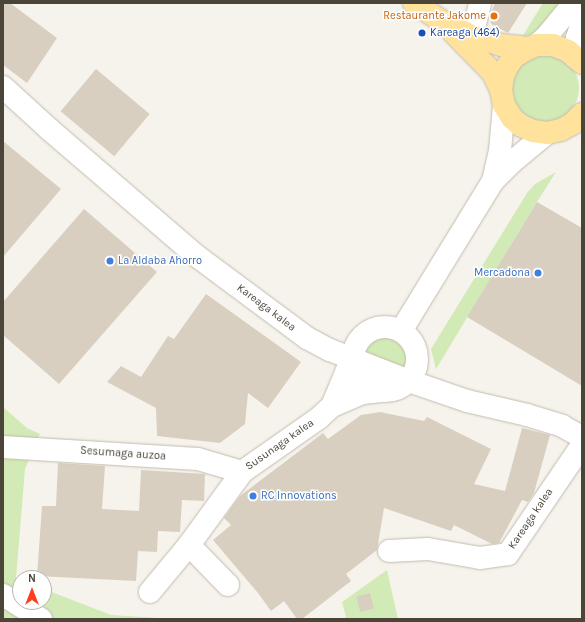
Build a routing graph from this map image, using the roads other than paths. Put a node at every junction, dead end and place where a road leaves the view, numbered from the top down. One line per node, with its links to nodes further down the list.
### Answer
1 (414, 3): 4 (main road)
2 (480, 3): 6 (street)
3 (574, 3): 7 (street)
4 (440, 20): 6 (main road); 10 (main road)
5 (582, 23): 8 (street)
6 (472, 36): 7 (main road)
7 (533, 46): 8 (main road); 10 (main road)
8 (579, 60)
9 (3, 87): 15 (street, Kareaga kalea)
10 (503, 98): 12 (main road); 13 (street)
11 (582, 114): 12 (main road)
12 (563, 132): 13 (street)
13 (493, 181): 14 (street)
14 (401, 330): 15 (street); 16 (street)
15 (352, 358): 16 (street, Kareaga kalea); 17 (street); 18 (street)
16 (409, 381): 17 (street); 19 (street, Kareaga kalea)
17 (381, 391): 18 (street)
18 (332, 406): 22 (street, Susunaga kalea)
19 (582, 437)
20 (582, 445): 24 (street, Kareaga kalea)
21 (3, 447): 22 (street, Sesumaga auzoa)
22 (242, 472): 23 (street, Susunaga kalea)
23 (189, 545): 25 (street); 26 (street, Susunaga kalea)
24 (389, 552)
25 (228, 585)
26 (150, 592)
27 (3, 596): 28 (street)
28 (41, 619)

